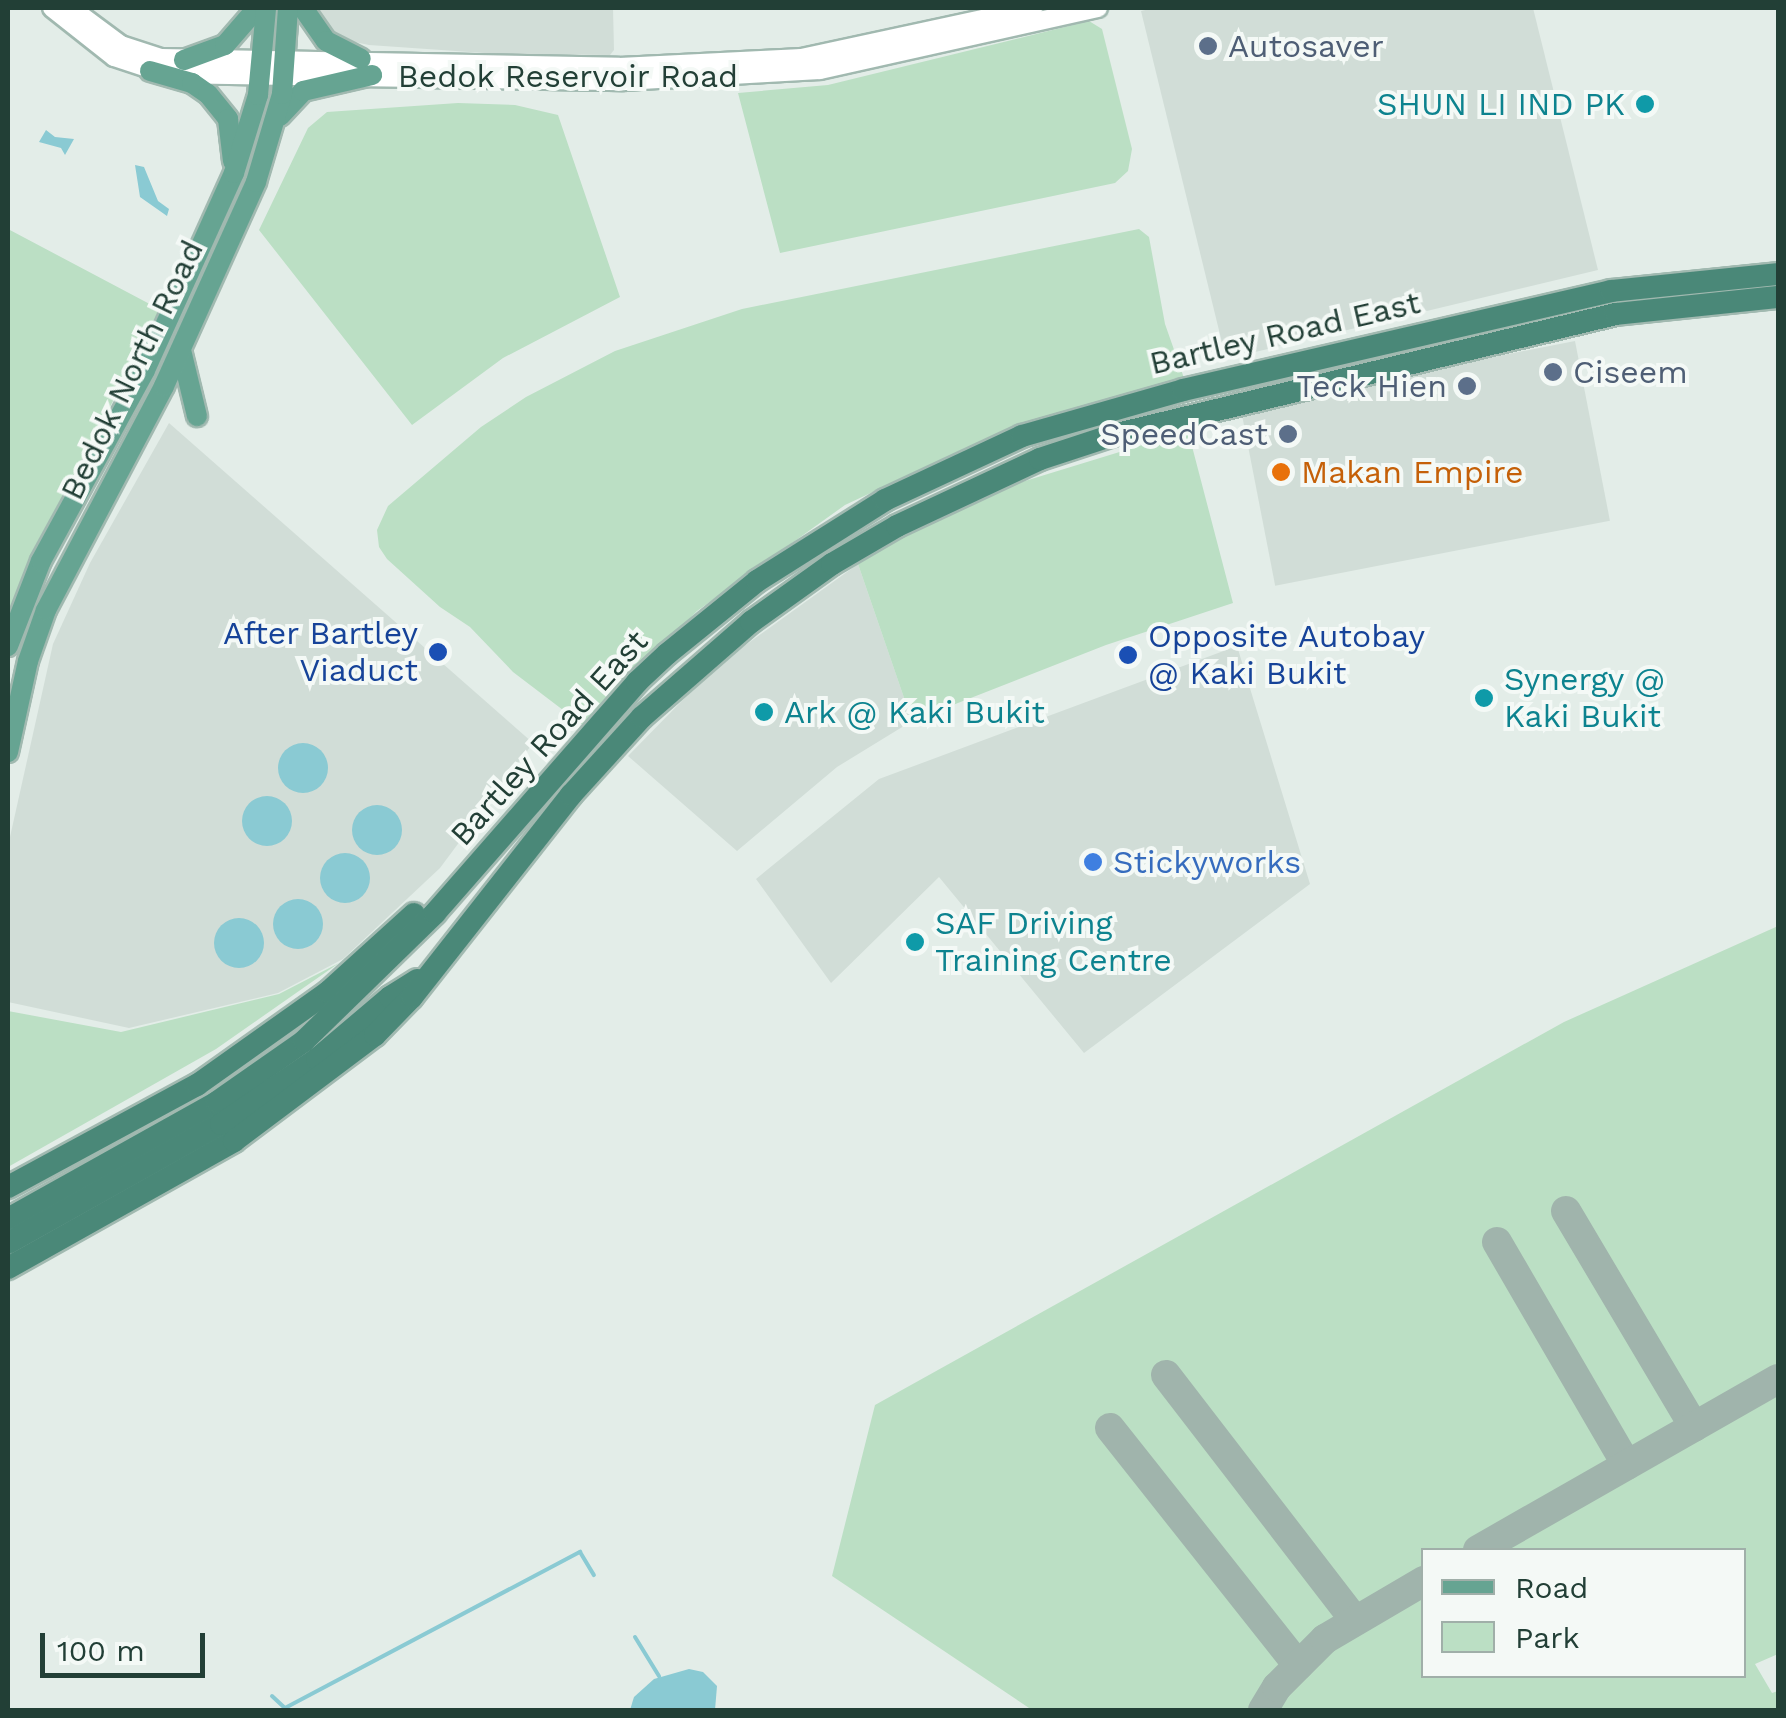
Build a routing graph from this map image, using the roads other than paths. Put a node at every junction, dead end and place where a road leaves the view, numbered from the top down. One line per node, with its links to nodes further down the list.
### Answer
1 (52, 8): 12 (main road, Bedok Reservoir Road)
2 (71, 8): 9 (main road, Bedok Reservoir Road)
3 (257, 8): 9 (main road)
4 (266, 8): 10 (main road, Bedok North Road)
5 (288, 8): 10 (main road, Bedok North Road)
6 (304, 8): 11 (main road)
7 (1034, 8): 11 (main road, Bedok Reservoir Road)
8 (1098, 8): 11 (main road, Bedok Reservoir Road)
9 (184, 60): 10 (main road, Bedok Reservoir Road)
10 (274, 66): 11 (main road, Bedok Reservoir Road); 12 (main road, Bedok Reservoir Road); 13 (main road, Bedok North Road); 14 (main road, Bedok North Road)
11 (366, 67): 13 (main road)
12 (150, 71): 14 (main road)
13 (274, 126): 17 (main road, Bedok North Road)
14 (234, 173): 19 (main road, Bedok North Road)
15 (1778, 274): 22 (highway, Bartley Road East)
16 (1778, 296): 23 (highway, Bartley Road East)
17 (181, 350): 18 (main road); 20 (main road, Bedok North Road)
18 (197, 416)
19 (8, 646)
20 (15, 689): 21 (main road, Bedok North Road)
21 (8, 752)
22 (506, 832): 24 (highway); 25 (highway, Bartley Road East)
23 (429, 974): 26 (highway, Bartley Road East); 27 (highway)
24 (9, 1186)
25 (8, 1219)
26 (8, 1243)
27 (8, 1268)

